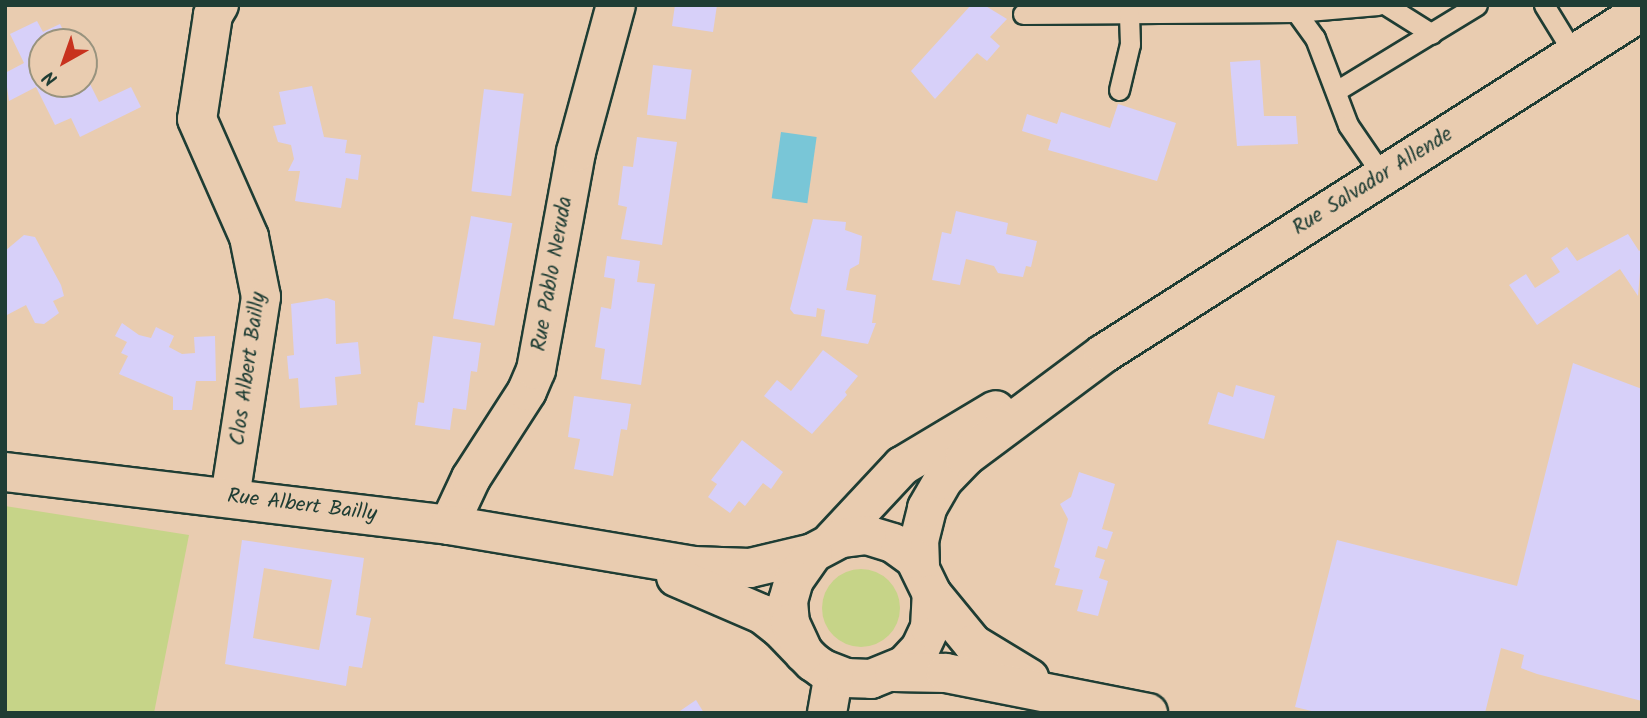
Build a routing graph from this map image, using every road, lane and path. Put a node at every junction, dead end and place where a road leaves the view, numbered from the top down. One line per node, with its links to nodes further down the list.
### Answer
1 (219, 5): 18 (main road, Clos Albert Bailly)
2 (616, 5): 19 (main road, Rue Pablo Neruda)
3 (1378, 5): 8 (lane)
4 (1387, 5): 11 (lane)
5 (1477, 5): 11 (lane)
6 (1544, 5): 12 (lane)
7 (1642, 10): 12 (main road, Rue Salvador Allende)
8 (1296, 12): 9 (lane); 14 (lane)
9 (1129, 13): 10 (lane); 13 (lane)
10 (1023, 14)
11 (1432, 34): 14 (lane)
12 (1574, 54): 15 (main road, Rue Salvador Allende)
13 (1119, 90)
14 (1336, 91): 15 (lane)
15 (1382, 176): 16 (main road, Rue Salvador Allende)
16 (1103, 354): 20 (main road, Rue Salvador Allende); 22 (main road, Rue Salvador Allende)
17 (5, 472): 18 (main road, Rue Albert Bailly)
18 (230, 497): 19 (main road, Rue Albert Bailly)
19 (449, 525): 21 (main road, Rue Albert Bailly)
20 (822, 547): 21 (main road); 22 (main road); 23 (main road)
21 (597, 552): 23 (main road)
22 (926, 580): 24 (main road); 25 (main road)
23 (819, 664): 24 (main road); 26 (main road)
24 (894, 672): 25 (main road)
25 (1077, 695): 27 (main road)
26 (827, 713)
27 (1148, 713)

